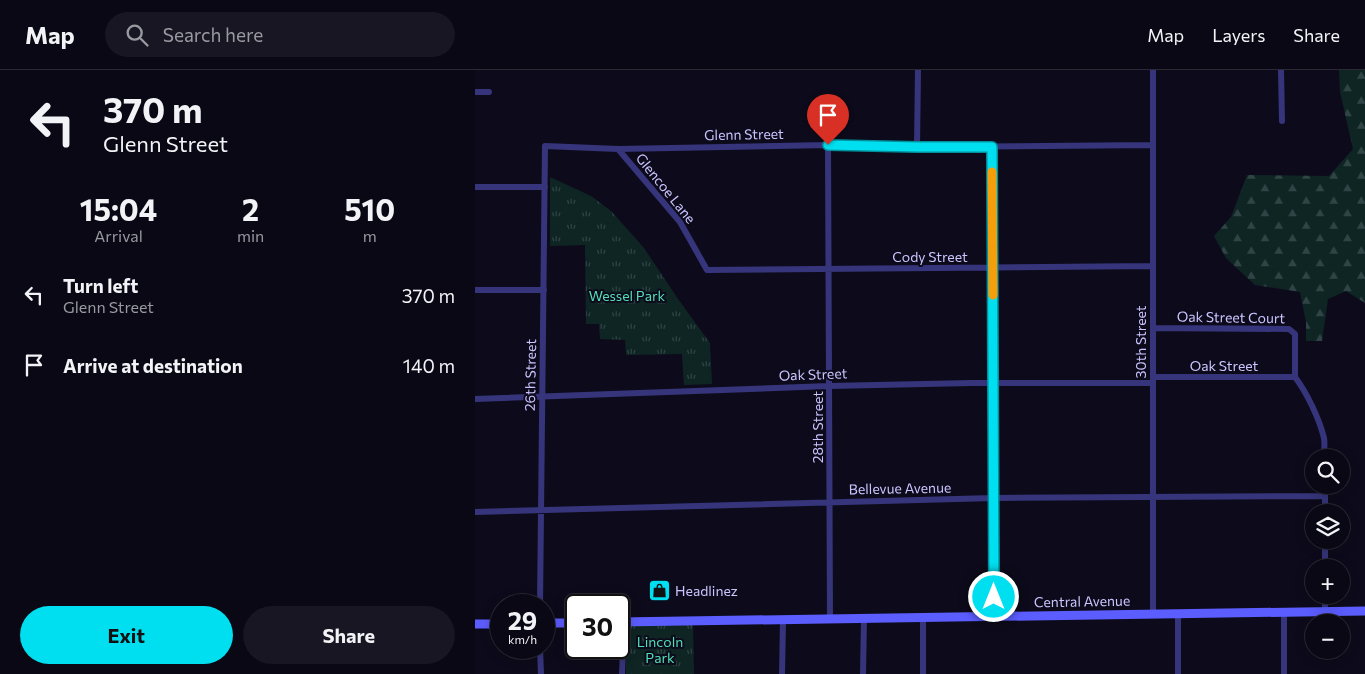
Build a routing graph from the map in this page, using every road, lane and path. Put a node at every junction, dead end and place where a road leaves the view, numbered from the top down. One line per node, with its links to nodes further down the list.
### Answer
1 (918, 70): 10 (street)
2 (1153, 70): 9 (street, 30th Street)
3 (1281, 70): 6 (street)
4 (475, 92): 5 (street)
5 (489, 92)
6 (1282, 121)
7 (828, 145): 10 (street, Glenn Street); 12 (street, Glenn Street); 18 (street, 28th Street)
8 (545, 146): 12 (street, Glenn Street); 14 (street, 26th Street)
9 (1153, 146): 11 (street, Glenn Street); 15 (street, 30th Street)
10 (917, 147): 11 (street, Glenn Street)
11 (992, 147): 16 (street)
12 (618, 150): 17 (street, Glencoe Lane)
13 (475, 187): 14 (street)
14 (545, 187): 20 (street, 26th Street)
15 (1153, 266): 16 (street, Cody Street); 21 (street, 30th Street)
16 (993, 269): 18 (street, Cody Street); 24 (street)
17 (707, 270): 18 (street, Cody Street)
18 (829, 270): 25 (street, 28th Street)
19 (475, 290): 20 (street)
20 (544, 290): 26 (street, 26th Street)
21 (1153, 328): 22 (street, Oak Street Court); 23 (street, 30th Street)
22 (1295, 377): 23 (street, Oak Street); 28 (street)
23 (1153, 380): 24 (street, Oak Street); 30 (street, 30th Street)
24 (993, 383): 25 (street, Oak Street); 31 (street)
25 (829, 386): 26 (street, Oak Street); 32 (street, 28th Street)
26 (542, 398): 27 (street, Oak Street); 34 (street, 26th Street)
27 (475, 399)
28 (1324, 449)
29 (1325, 496): 30 (street, Bellevue Avenue); 33 (street)
30 (1153, 497): 31 (street, Bellevue Avenue); 41 (street, 30th Street)
31 (993, 498): 32 (street, Bellevue Avenue); 43 (street)
32 (829, 502): 34 (street, Bellevue Avenue); 46 (street, 28th Street)
33 (1325, 504)
34 (542, 511): 35 (street, Bellevue Avenue); 36 (street, 26th Street)
35 (475, 512)
36 (540, 594)
37 (1325, 604): 38 (street)
38 (1325, 611): 39 (street, Central Avenue); 40 (street, Central Avenue)
39 (1365, 611)
40 (1283, 612): 42 (street, Central Avenue); 59 (street)
41 (1153, 614): 42 (street, Central Avenue); 43 (street, Central Avenue)
42 (1178, 614): 58 (street)
43 (994, 616): 45 (street, Central Avenue)
44 (864, 618): 45 (street, Central Avenue); 46 (street, Central Avenue); 56 (street)
45 (923, 618): 57 (street)
46 (830, 619): 47 (street, Central Avenue)
47 (783, 620): 48 (street, Central Avenue); 55 (street)
48 (630, 622)
49 (475, 624): 50 (street)
50 (490, 624)
51 (540, 659): 53 (street)
52 (622, 659): 54 (street)
53 (541, 674)
54 (622, 674)
55 (782, 674)
56 (863, 674)
57 (923, 674)
58 (1178, 674)
59 (1284, 674)

